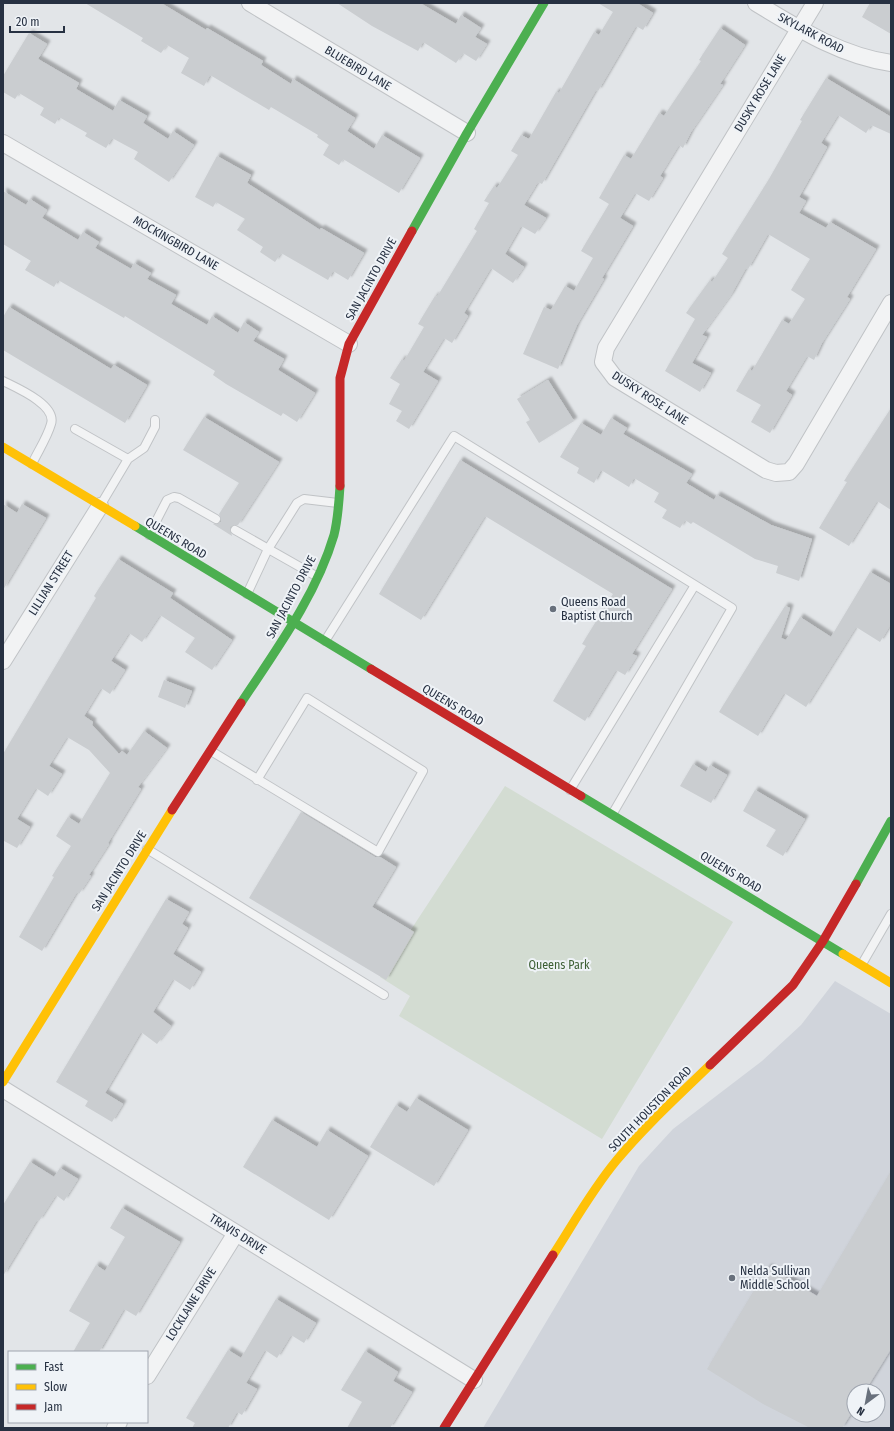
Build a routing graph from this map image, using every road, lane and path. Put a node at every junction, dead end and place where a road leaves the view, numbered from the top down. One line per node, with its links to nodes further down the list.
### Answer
1 (250, 3): 7 (street, BLUEBIRD LANE)
2 (544, 3): 7 (street, SAN JACINTO DRIVE)
3 (756, 3): 5 (street, SKYLARK ROAD)
4 (815, 3): 5 (street, DUSKY ROSE LANE)
5 (799, 29): 6 (street, SKYLARK ROAD); 9 (street, DUSKY ROSE LANE)
6 (891, 63)
7 (467, 133): 10 (street, SAN JACINTO DRIVE)
8 (3, 143): 10 (street, MOCKINGBIRD LANE)
9 (891, 303)
10 (349, 344): 17 (street, SAN JACINTO DRIVE)
11 (3, 381): 16 (lane)
12 (155, 420): 15 (lane)
13 (75, 429): 15 (lane)
14 (3, 447): 16 (street, QUEENS ROAD)
15 (128, 459): 18 (lane)
16 (32, 465): 18 (street, QUEENS ROAD)
17 (339, 504): 22 (lane); 23 (street, SAN JACINTO DRIVE)
18 (100, 506): 21 (street, QUEENS ROAD); 28 (street, LILLIAN STREET)
19 (216, 520): 21 (lane)
20 (235, 530): 22 (lane)
21 (148, 536): 25 (street, QUEENS ROAD)
22 (268, 549): 23 (lane); 25 (lane)
23 (317, 577): 26 (street, SAN JACINTO DRIVE)
24 (695, 585): 27 (lane); 31 (lane); 32 (lane)
25 (246, 595): 26 (street, QUEENS ROAD)
26 (293, 623): 27 (street, QUEENS ROAD); 29 (street, SAN JACINTO DRIVE)
27 (325, 642): 31 (street, QUEENS ROAD)
28 (3, 661)
29 (210, 751): 30 (lane); 34 (street, SAN JACINTO DRIVE)
30 (257, 780): 30 (lane)
31 (570, 790): 32 (street, QUEENS ROAD)
32 (612, 815): 36 (street, QUEENS ROAD)
33 (891, 821): 36 (street, SOUTH HOUSTON ROAD)
34 (147, 848): 39 (lane); 40 (street, SAN JACINTO DRIVE)
35 (891, 914): 37 (lane)
36 (823, 941): 37 (street, QUEENS ROAD); 44 (street, SOUTH HOUSTON ROAD)
37 (861, 965): 38 (street, QUEENS ROAD)
38 (891, 983)
39 (384, 995)
40 (3, 1082)
41 (3, 1089): 42 (street, TRAVIS DRIVE)
42 (236, 1233): 43 (street, LOCKLAINE DRIVE); 44 (street, TRAVIS DRIVE)
43 (148, 1374)
44 (474, 1380): 45 (street, SOUTH HOUSTON ROAD)
45 (444, 1428)

